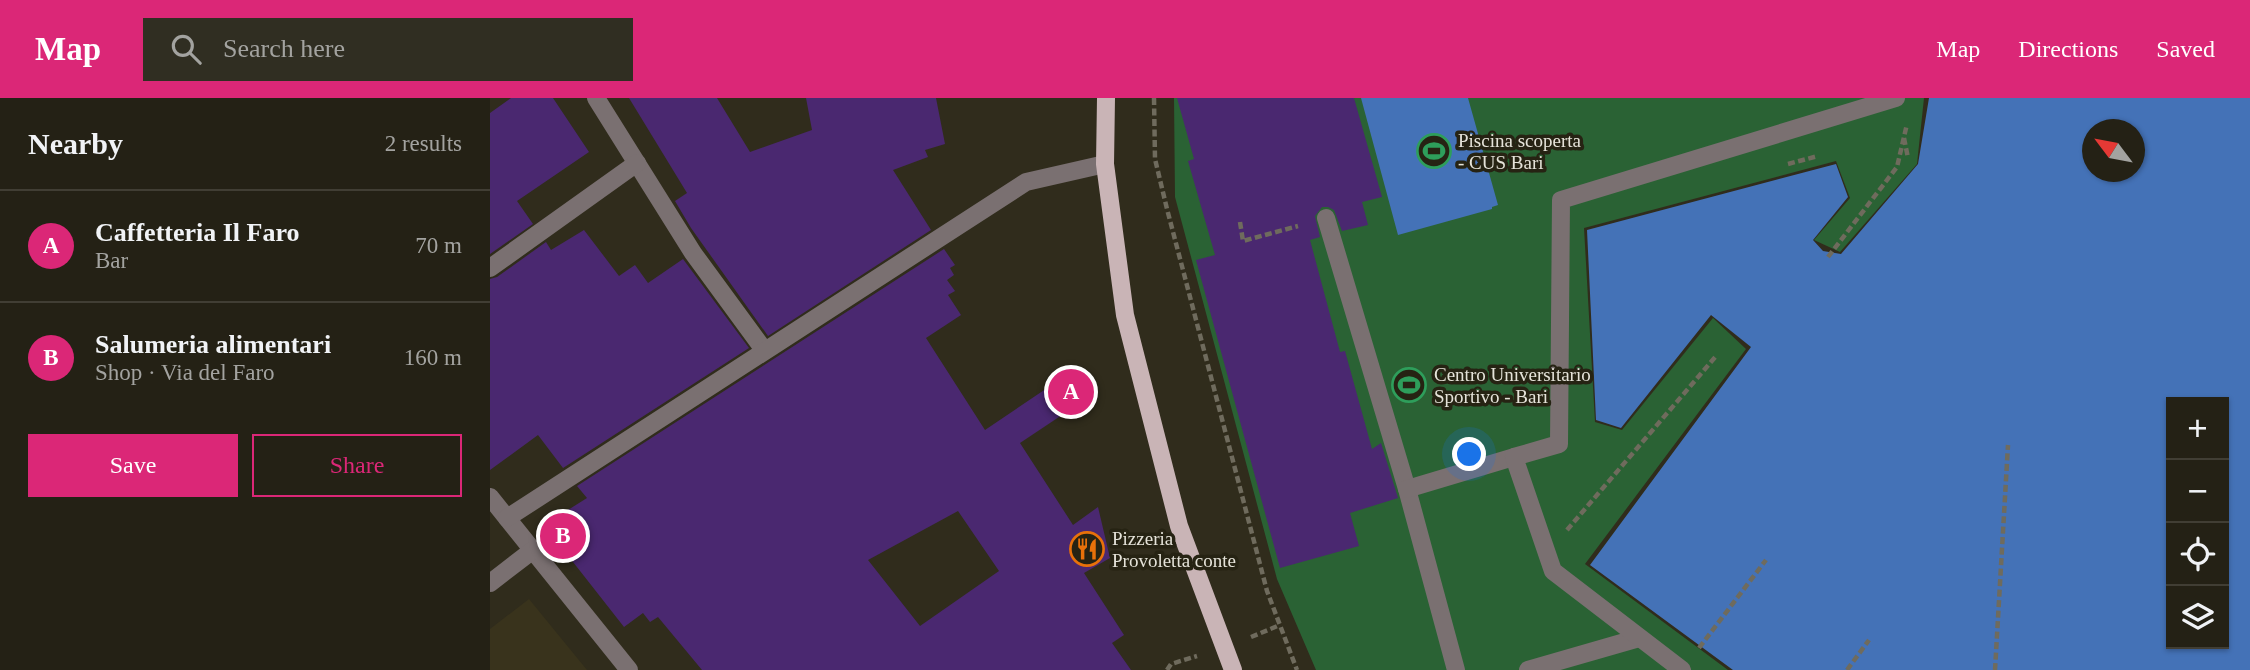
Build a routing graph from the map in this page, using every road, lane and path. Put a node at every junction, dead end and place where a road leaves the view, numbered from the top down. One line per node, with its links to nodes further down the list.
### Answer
1 (596, 98): 6 (street)
2 (1106, 98): 7 (main road)
3 (1154, 98): 28 (path)
4 (1896, 98): 15 (street)
5 (1908, 121): 10 (path)
6 (637, 163): 11 (street); 12 (street)
7 (1105, 164): 12 (street); 27 (main road)
8 (1326, 218): 9 (path); 16 (street)
9 (1240, 222)
10 (1828, 257)
11 (490, 268)
12 (764, 350): 18 (street)
13 (1717, 355): 20 (path)
14 (2008, 445): 32 (path)
15 (1514, 457): 16 (street); 20 (street)
16 (1407, 489): 29 (street)
17 (490, 497): 18 (street)
18 (507, 518): 19 (street)
19 (533, 550): 22 (street); 26 (street)
20 (1547, 554): 23 (street)
21 (1766, 560): 25 (path)
22 (490, 583)
23 (1639, 638): 25 (street); 30 (street)
24 (1870, 640): 31 (path)
25 (1687, 664)
26 (629, 670)
27 (1233, 670)
28 (1297, 670)
29 (1456, 670)
30 (1528, 670)
31 (1847, 670)
32 (1996, 670)

